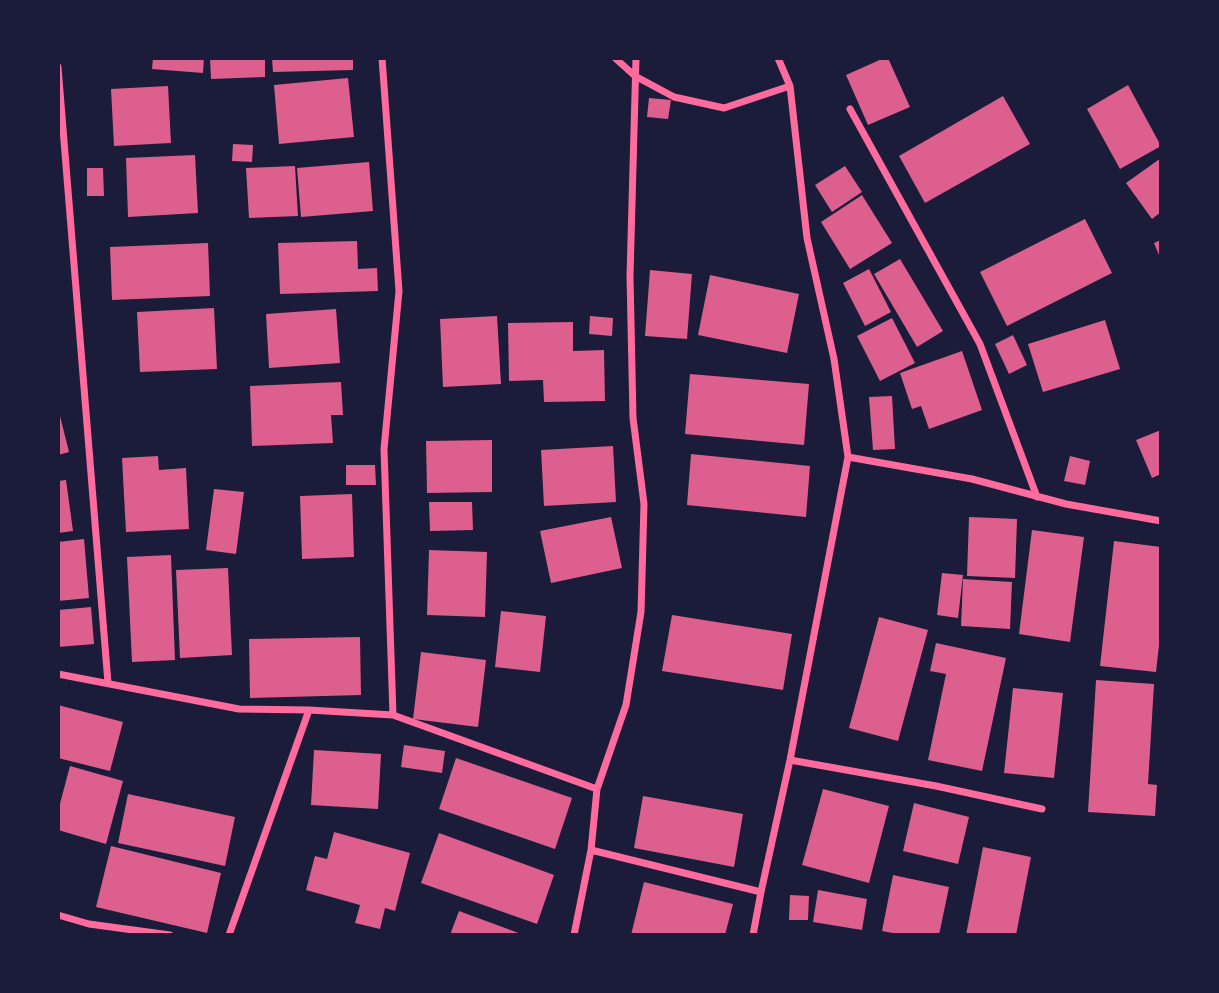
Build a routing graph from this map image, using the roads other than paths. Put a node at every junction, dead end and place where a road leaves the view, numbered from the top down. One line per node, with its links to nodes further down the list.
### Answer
1 (382, 58): 15 (street)
2 (615, 58): 6 (street)
3 (636, 58): 6 (street)
4 (778, 58): 7 (street)
5 (58, 67): 13 (street)
6 (635, 76): 7 (street); 17 (street)
7 (790, 86): 9 (street)
8 (850, 109): 10 (street)
9 (848, 457): 10 (street); 16 (street)
10 (1037, 497): 11 (street)
11 (1161, 521)
12 (58, 674): 13 (street)
13 (108, 683): 14 (street)
14 (309, 710): 15 (street); 23 (street)
15 (393, 715): 17 (street)
16 (790, 760): 18 (street); 20 (street)
17 (597, 789): 19 (street)
18 (1042, 809)
19 (591, 850): 20 (street); 24 (street)
20 (761, 892): 25 (street)
21 (58, 915): 22 (street)
22 (170, 935)
23 (229, 935)
24 (574, 935)
25 (753, 935)

